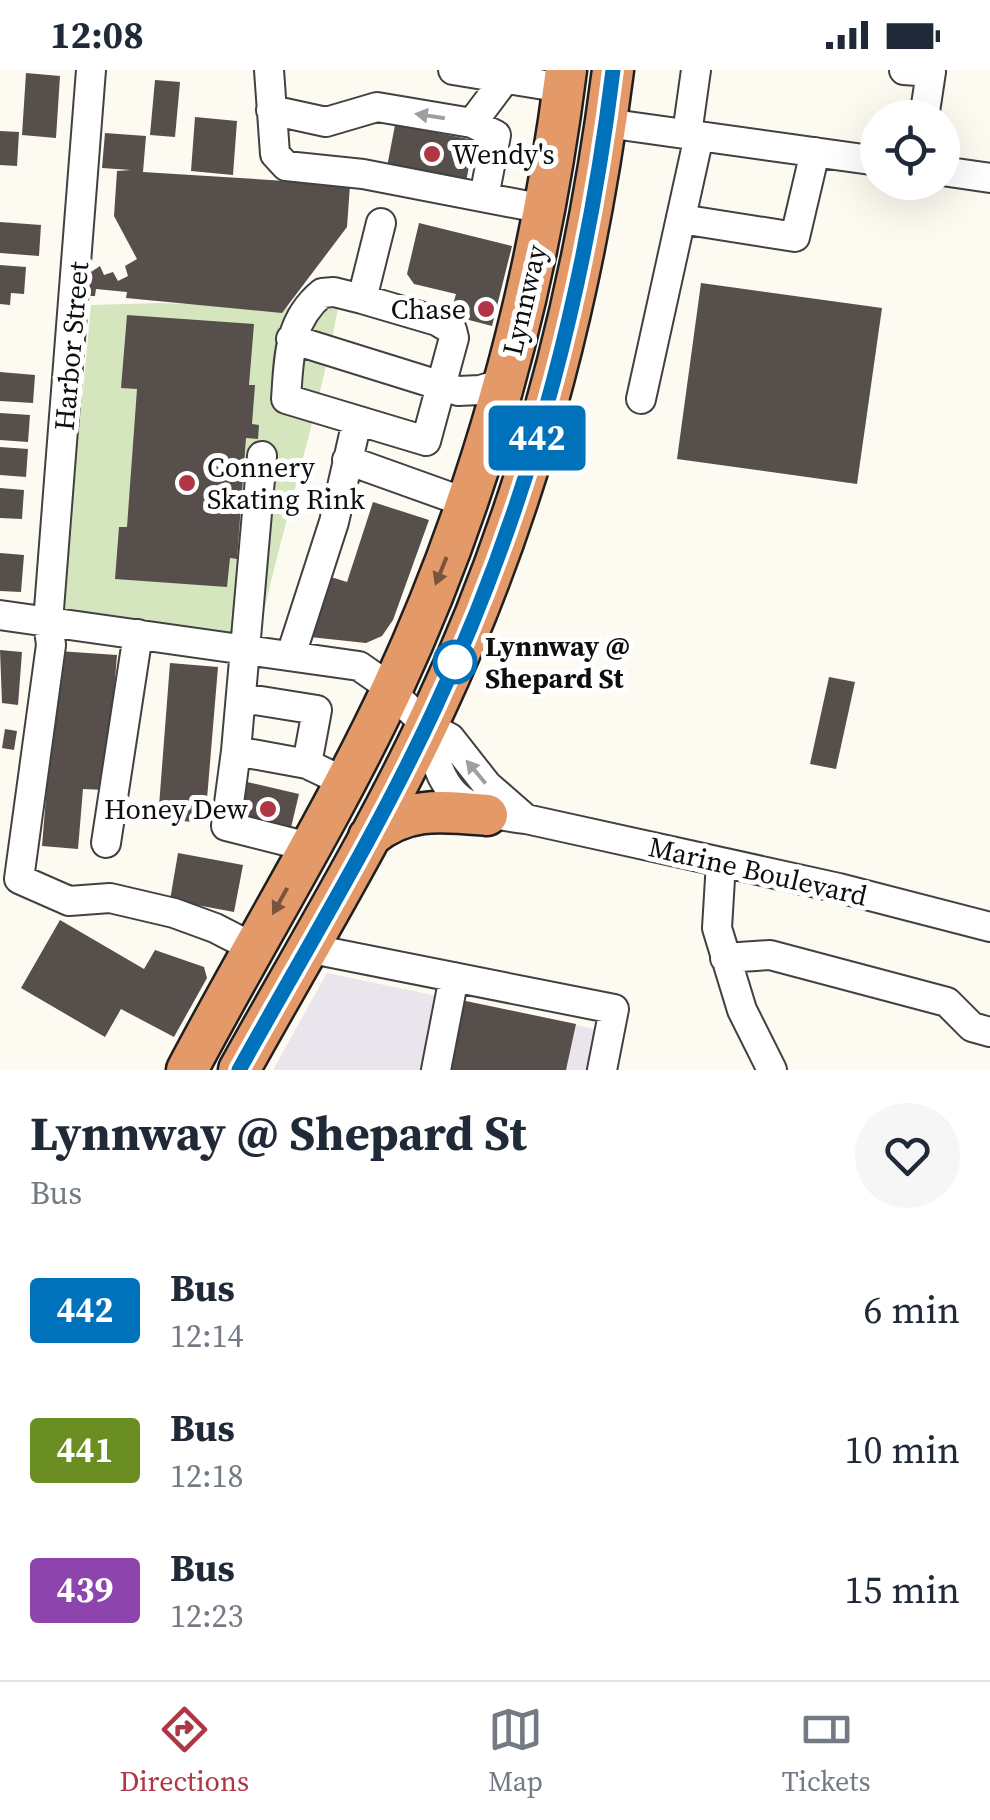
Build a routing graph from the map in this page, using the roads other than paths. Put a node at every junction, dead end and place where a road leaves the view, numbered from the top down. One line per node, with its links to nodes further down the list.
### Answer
1 (91, 70): 31 (street, Harbor Street)
2 (269, 70): 10 (street)
3 (453, 70): 6 (street)
4 (696, 70): 12 (street)
5 (904, 70): 9 (street)
6 (506, 78): 7 (street); 11 (street)
7 (565, 79): 8 (highway); 18 (highway, Lynnway)
8 (610, 95): 12 (street); 37 (highway, Lynnway)
9 (927, 100)
10 (271, 110): 11 (street, one-way to 10); 17 (street)
11 (472, 123): 17 (street)
12 (693, 135): 13 (street); 19 (street)
13 (815, 152): 14 (street); 19 (street)
14 (860, 158)
15 (960, 174): 16 (street)
16 (990, 178)
17 (484, 197): 18 (street)
18 (544, 209): 23 (highway, Lynnway)
19 (681, 219): 25 (street)
20 (381, 223): 21 (street)
21 (362, 299): 22 (street); 24 (street)
22 (291, 339): 24 (street); 26 (street)
23 (504, 382): 24 (street); 29 (highway, Lynnway)
24 (443, 387): 26 (street)
25 (641, 399)
26 (357, 421): 28 (street)
27 (262, 456): 33 (street)
28 (347, 460): 29 (street); 34 (street)
29 (467, 502): 35 (highway, Lynnway, one-way to 35)
30 (0, 615): 31 (street)
31 (48, 622): 32 (street); 47 (street, Harbor Street)
32 (138, 634): 33 (street); 43 (street)
33 (246, 649): 34 (street); 36 (street)
34 (292, 656): 35 (street)
35 (391, 691): 37 (street); 40 (highway, Lynnway)
36 (242, 698): 38 (street); 39 (street)
37 (426, 726): 41 (street, Marine Boulevard, one-way to 37); 41 (street, Marine Boulevard); 42 (highway, Lynnway)
38 (236, 751): 39 (street); 44 (street)
39 (307, 764): 40 (street)
40 (345, 782): 44 (highway, Lynnway)
41 (506, 817): 42 (highway); 45 (street, Marine Boulevard)
42 (366, 840): 48 (highway, Lynnway)
43 (106, 843)
44 (309, 847): 47 (highway, Lynnway, one-way to 47)
45 (721, 862): 46 (street, Marine Boulevard); 49 (street)
46 (990, 927)
47 (254, 948): 52 (highway, Lynnway)
48 (307, 948): 50 (street); 53 (highway, Lynnway)
49 (725, 958): 51 (street); 56 (street)
50 (454, 977): 54 (street); 55 (street)
51 (990, 1032)
52 (187, 1070)
53 (240, 1070)
54 (436, 1070)
55 (602, 1070)
56 (772, 1070)

